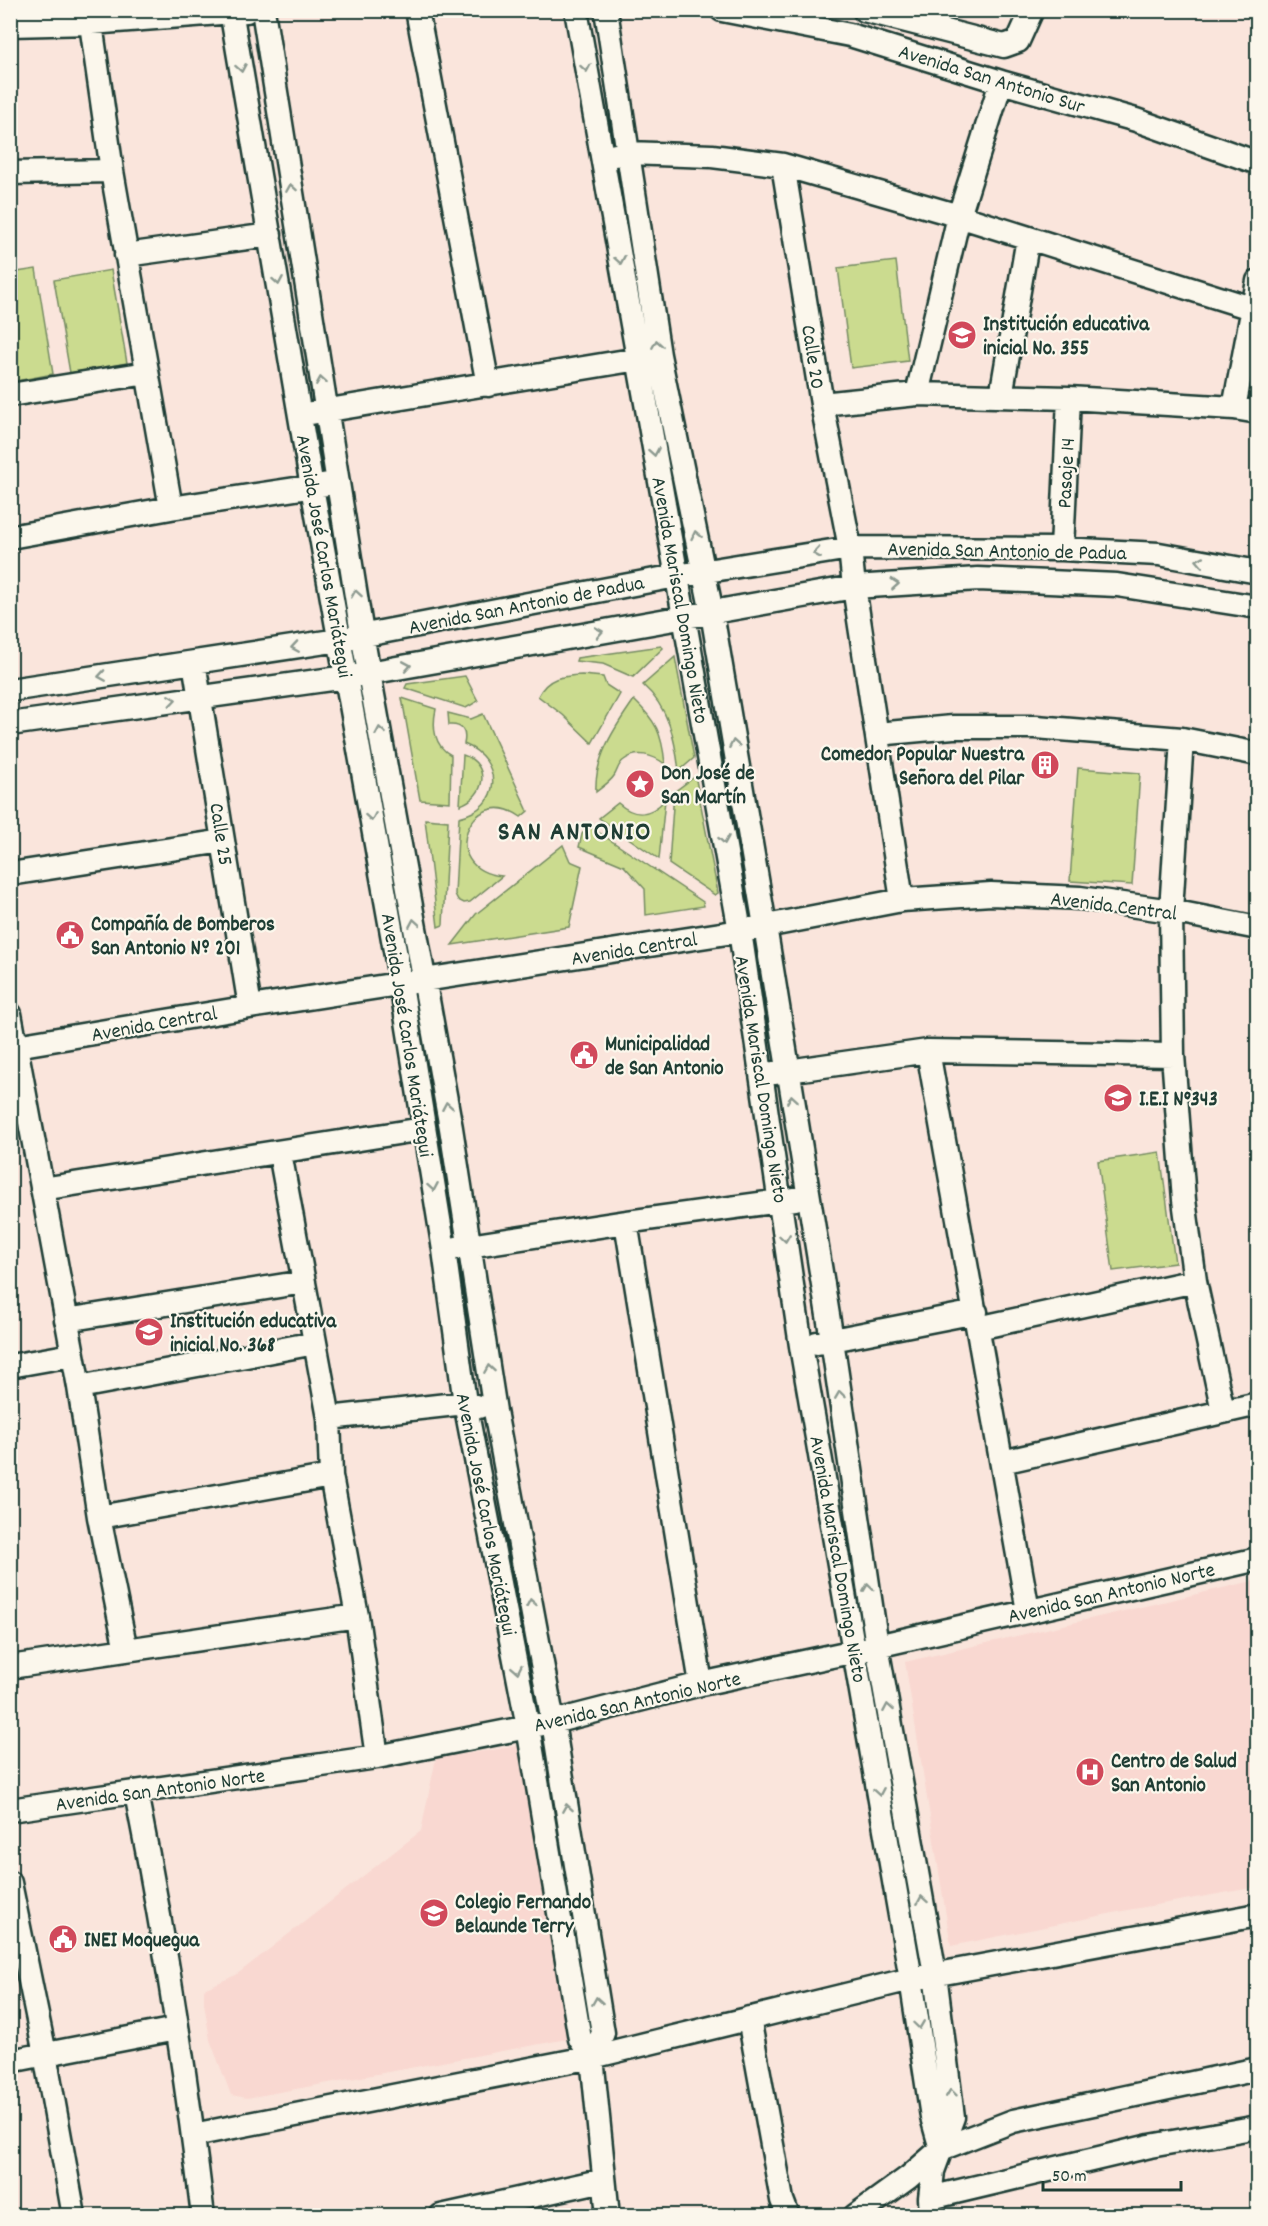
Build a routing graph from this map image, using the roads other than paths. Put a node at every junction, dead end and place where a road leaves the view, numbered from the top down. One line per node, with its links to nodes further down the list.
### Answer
1 (256, 10): 9 (street)
2 (262, 10): 34 (street, Avenida José Carlos Mariátegui, one-way to 2)
3 (417, 10): 27 (street)
4 (576, 10): 14 (street, Avenida Mariscal Domingo Nieto, one-way to 14)
5 (606, 10): 13 (street, Avenida Mariscal Domingo Nieto)
6 (722, 10): 12 (street, Avenida San Antonio Sur)
7 (864, 10): 8 (street)
8 (1032, 10)
9 (232, 11): 10 (street); 20 (street, Avenida José Carlos Mariátegui, one-way to 20)
10 (90, 17): 11 (street); 17 (street)
11 (10, 25)
12 (1001, 82): 15 (street, Avenida San Antonio Sur); 19 (street)
13 (628, 153): 14 (street); 16 (street); 43 (street, Avenida Mariscal Domingo Nieto, one-way to 13)
14 (602, 157): 25 (street, Avenida Mariscal Domingo Nieto, one-way to 25)
15 (1257, 163)
16 (783, 165): 19 (street); 32 (street, Calle 20)
17 (112, 171): 18 (street); 22 (street)
18 (10, 173)
19 (959, 216): 21 (street); 28 (street)
20 (270, 236): 22 (street); 36 (street, Avenida José Carlos Mariátegui, one-way to 36)
21 (1028, 238): 24 (street); 30 (street)
22 (126, 255): 26 (street)
23 (1257, 281): 24 (street)
24 (1251, 308): 33 (street)
25 (638, 359): 27 (street); 45 (street, Avenida Mariscal Domingo Nieto, one-way to 45)
26 (147, 373): 29 (street); 39 (street)
27 (488, 385): 34 (street)
28 (917, 394): 30 (street); 32 (street)
29 (10, 395)
30 (1001, 396): 31 (street)
31 (1069, 398): 33 (street); 42 (street, Pasaje 14)
32 (822, 404): 41 (street, Calle 20)
33 (1234, 408): 35 (street)
34 (326, 410): 36 (street); 37 (street, Avenida José Carlos Mariátegui)
35 (1257, 412)
36 (300, 415): 38 (street, Avenida José Carlos Mariátegui)
37 (338, 483): 38 (street); 50 (street, Avenida José Carlos Mariátegui, one-way to 37)
38 (312, 487): 39 (street); 51 (street, Avenida José Carlos Mariátegui)
39 (171, 508): 40 (street)
40 (10, 537)
41 (850, 548): 42 (street, Avenida San Antonio de Padua); 43 (street, Avenida San Antonio de Padua, one-way to 43); 46 (street, Calle 20)
42 (1062, 549): 44 (street, Avenida San Antonio de Padua, one-way to 42)
43 (704, 572): 45 (street, Avenida San Antonio de Padua); 48 (street, Avenida Mariscal Domingo Nieto)
44 (1257, 572)
45 (676, 576): 49 (street, Avenida Mariscal Domingo Nieto); 50 (street, Avenida San Antonio de Padua)
46 (854, 587): 47 (street, Avenida San Antonio de Padua, one-way to 47); 48 (street, Avenida San Antonio de Padua); 58 (street, Calle 20)
47 (1257, 608)
48 (712, 613): 49 (street, Avenida San Antonio de Padua); 65 (street, Avenida Mariscal Domingo Nieto, one-way to 48)
49 (685, 617): 53 (street, Avenida San Antonio de Padua, one-way to 49); 67 (street, Avenida Mariscal Domingo Nieto, one-way to 67)
50 (362, 634): 51 (street, Avenida San Antonio de Padua); 53 (street, Avenida José Carlos Mariátegui)
51 (339, 640): 52 (street, Avenida San Antonio de Padua, one-way to 52); 54 (street, Avenida José Carlos Mariátegui)
52 (194, 662): 55 (street, Avenida San Antonio de Padua, one-way to 55); 56 (street, Calle 25)
53 (369, 672): 54 (street, Avenida San Antonio de Padua); 68 (street, Avenida José Carlos Mariátegui, one-way to 53)
54 (346, 676): 56 (street, Avenida San Antonio de Padua); 69 (street, Avenida José Carlos Mariátegui, one-way to 69)
55 (10, 690)
56 (201, 696): 57 (street, Avenida San Antonio de Padua, one-way to 56); 61 (street, Calle 25)
57 (10, 724)
58 (877, 734): 59 (street); 63 (street, Calle 20)
59 (1182, 739): 60 (street); 64 (street)
60 (1257, 754)
61 (223, 841): 62 (street); 70 (street, Calle 25)
62 (10, 874)
63 (902, 900): 64 (street, Avenida Central); 65 (street, Avenida Central)
64 (1171, 911): 66 (street, Avenida Central); 74 (street)
65 (765, 926): 67 (street, Avenida Central); 75 (street, Avenida Mariscal Domingo Nieto)
66 (1257, 928)
67 (740, 931): 68 (street, Avenida Central); 76 (street, Avenida Mariscal Domingo Nieto)
68 (424, 981): 69 (street, Avenida Central); 85 (street, Avenida José Carlos Mariátegui, one-way to 68)
69 (401, 984): 70 (street, Avenida Central); 77 (street, Avenida José Carlos Mariátegui)
70 (250, 1007): 72 (street, Avenida Central)
71 (10, 1014): 72 (street)
72 (13, 1047): 81 (street)
73 (928, 1051): 74 (street); 75 (street); 90 (street)
74 (1173, 1055): 87 (street)
75 (787, 1071): 76 (street); 78 (street, Avenida Mariscal Domingo Nieto, one-way to 75)
76 (760, 1076): 79 (street, Avenida Mariscal Domingo Nieto)
77 (423, 1129): 80 (street); 86 (street, Avenida José Carlos Mariátegui, one-way to 86)
78 (798, 1136): 79 (street); 82 (street, Avenida Mariscal Domingo Nieto)
79 (770, 1140): 83 (street, Avenida Mariscal Domingo Nieto)
80 (280, 1153): 81 (street); 88 (street)
81 (42, 1189): 89 (street)
82 (808, 1197): 83 (street); 91 (street, Avenida Mariscal Domingo Nieto)
83 (780, 1200): 84 (street); 93 (street, Avenida Mariscal Domingo Nieto, one-way to 93)
84 (626, 1222): 85 (street); 111 (street)
85 (471, 1246): 86 (street); 100 (street, Avenida José Carlos Mariátegui, one-way to 85)
86 (444, 1250): 97 (street, Avenida José Carlos Mariátegui)
87 (1195, 1281): 90 (street); 99 (street)
88 (304, 1282): 89 (street); 92 (street)
89 (66, 1320): 94 (street)
90 (977, 1320): 91 (street); 102 (street)
91 (832, 1340): 93 (street); 108 (street, Avenida Mariscal Domingo Nieto, one-way to 91)
92 (315, 1343): 96 (street); 101 (street)
93 (801, 1346): 108 (street, Avenida Mariscal Domingo Nieto)
94 (72, 1354): 95 (street); 96 (street)
95 (10, 1366)
96 (78, 1387): 104 (street)
97 (465, 1403): 100 (street); 101 (street); 113 (street, Avenida José Carlos Mariátegui, one-way to 113)
98 (1257, 1404): 99 (street)
99 (1223, 1411): 102 (street)
100 (495, 1412): 112 (street, Avenida José Carlos Mariátegui, one-way to 100)
101 (329, 1418): 103 (street)
102 (1002, 1462): 106 (street)
103 (331, 1476): 104 (street); 107 (street)
104 (99, 1517): 109 (street)
105 (1257, 1559): 106 (street, Avenida San Antonio Norte)
106 (1028, 1611): 108 (street, Avenida San Antonio Norte)
107 (357, 1616): 109 (street); 114 (street)
108 (866, 1648): 111 (street, Avenida San Antonio Norte); 119 (street, Avenida Mariscal Domingo Nieto, one-way to 108); 120 (street, Avenida Mariscal Domingo Nieto, one-way to 120)
109 (126, 1650): 110 (street)
110 (10, 1666)
111 (701, 1684): 112 (street, Avenida San Antonio Norte)
112 (553, 1722): 113 (street, Avenida San Antonio Norte); 124 (street, Avenida José Carlos Mariátegui, one-way to 112)
113 (528, 1726): 114 (street, Avenida San Antonio Norte); 124 (street, Avenida José Carlos Mariátegui)
114 (376, 1757): 115 (street, Avenida San Antonio Norte)
115 (135, 1793): 116 (street, Avenida San Antonio Norte); 122 (street)
116 (10, 1810)
117 (10, 1883): 123 (street)
118 (1257, 1915): 119 (street)
119 (935, 1974): 120 (street); 129 (street, Avenida Mariscal Domingo Nieto, one-way to 119)
120 (912, 1979): 121 (street); 129 (street, Avenida Mariscal Domingo Nieto, one-way to 129)
121 (748, 2018): 124 (street); 136 (street)
122 (176, 2029): 123 (street); 128 (street)
123 (45, 2054): 125 (street); 132 (street)
124 (592, 2056): 128 (street); 130 (street, Avenida José Carlos Mariátegui)
125 (10, 2061)
126 (1257, 2068): 129 (street)
127 (1257, 2127): 131 (street)
128 (193, 2135): 133 (street)
129 (941, 2149): 131 (street, Avenida Mariscal Domingo Nieto); 137 (street)
130 (604, 2180): 134 (street); 135 (street, Avenida José Carlos Mariátegui)
131 (930, 2207)
132 (74, 2216)
133 (203, 2216)
134 (441, 2216)
135 (608, 2216)
136 (788, 2216)
137 (855, 2216)

